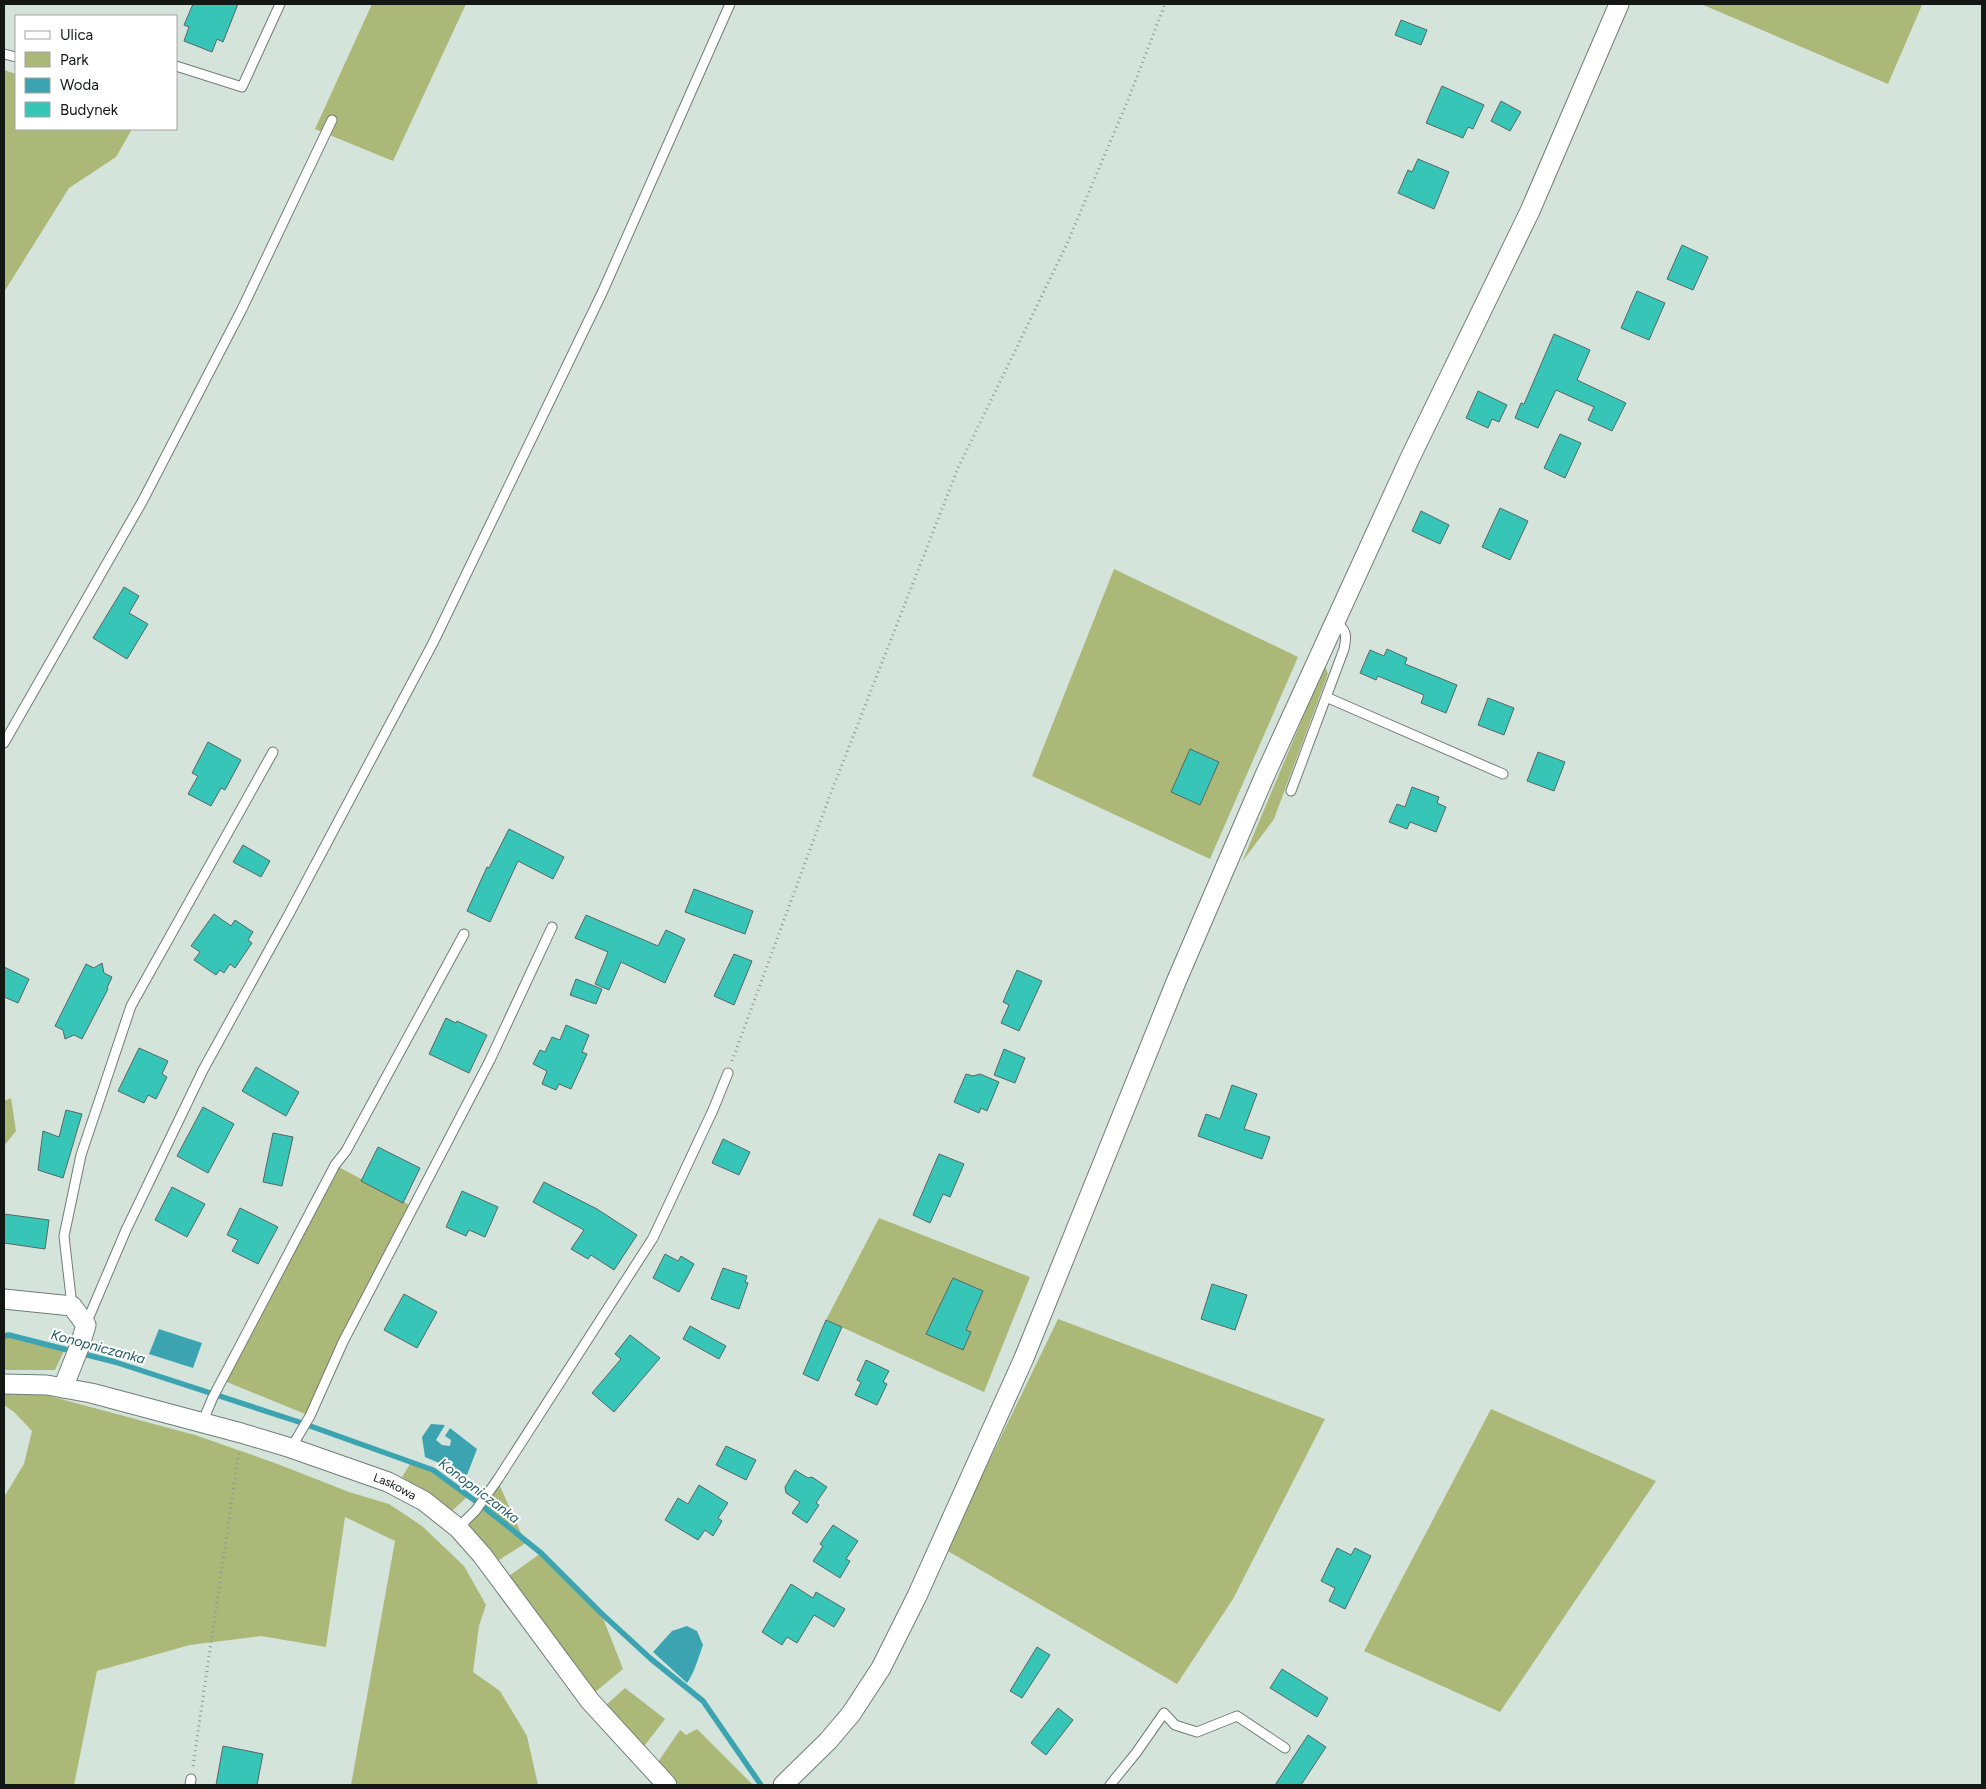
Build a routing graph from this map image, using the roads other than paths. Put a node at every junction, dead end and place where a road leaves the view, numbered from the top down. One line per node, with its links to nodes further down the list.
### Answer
1 (280, 4): 4 (lane)
2 (730, 4): 17 (lane)
3 (1619, 4): 6 (street)
4 (178, 67)
5 (332, 120): 8 (lane)
6 (1335, 622): 7 (lane); 25 (street)
7 (1326, 697): 10 (lane); 11 (lane)
8 (4, 743)
9 (273, 752): 16 (lane)
10 (1503, 774)
11 (1291, 791)
12 (552, 927): 21 (lane)
13 (464, 934): 20 (lane)
14 (728, 1074): 22 (lane)
15 (4, 1299): 16 (street)
16 (72, 1306): 17 (street)
17 (86, 1325): 19 (street)
18 (4, 1384): 19 (street, Laskowa)
19 (63, 1388): 20 (street, Laskowa)
20 (202, 1423): 21 (street, Laskowa)
21 (291, 1448): 22 (street, Laskowa)
22 (458, 1528): 24 (street, Laskowa)
23 (1285, 1748): 26 (lane)
24 (666, 1785)
25 (783, 1785)
26 (1110, 1785)

